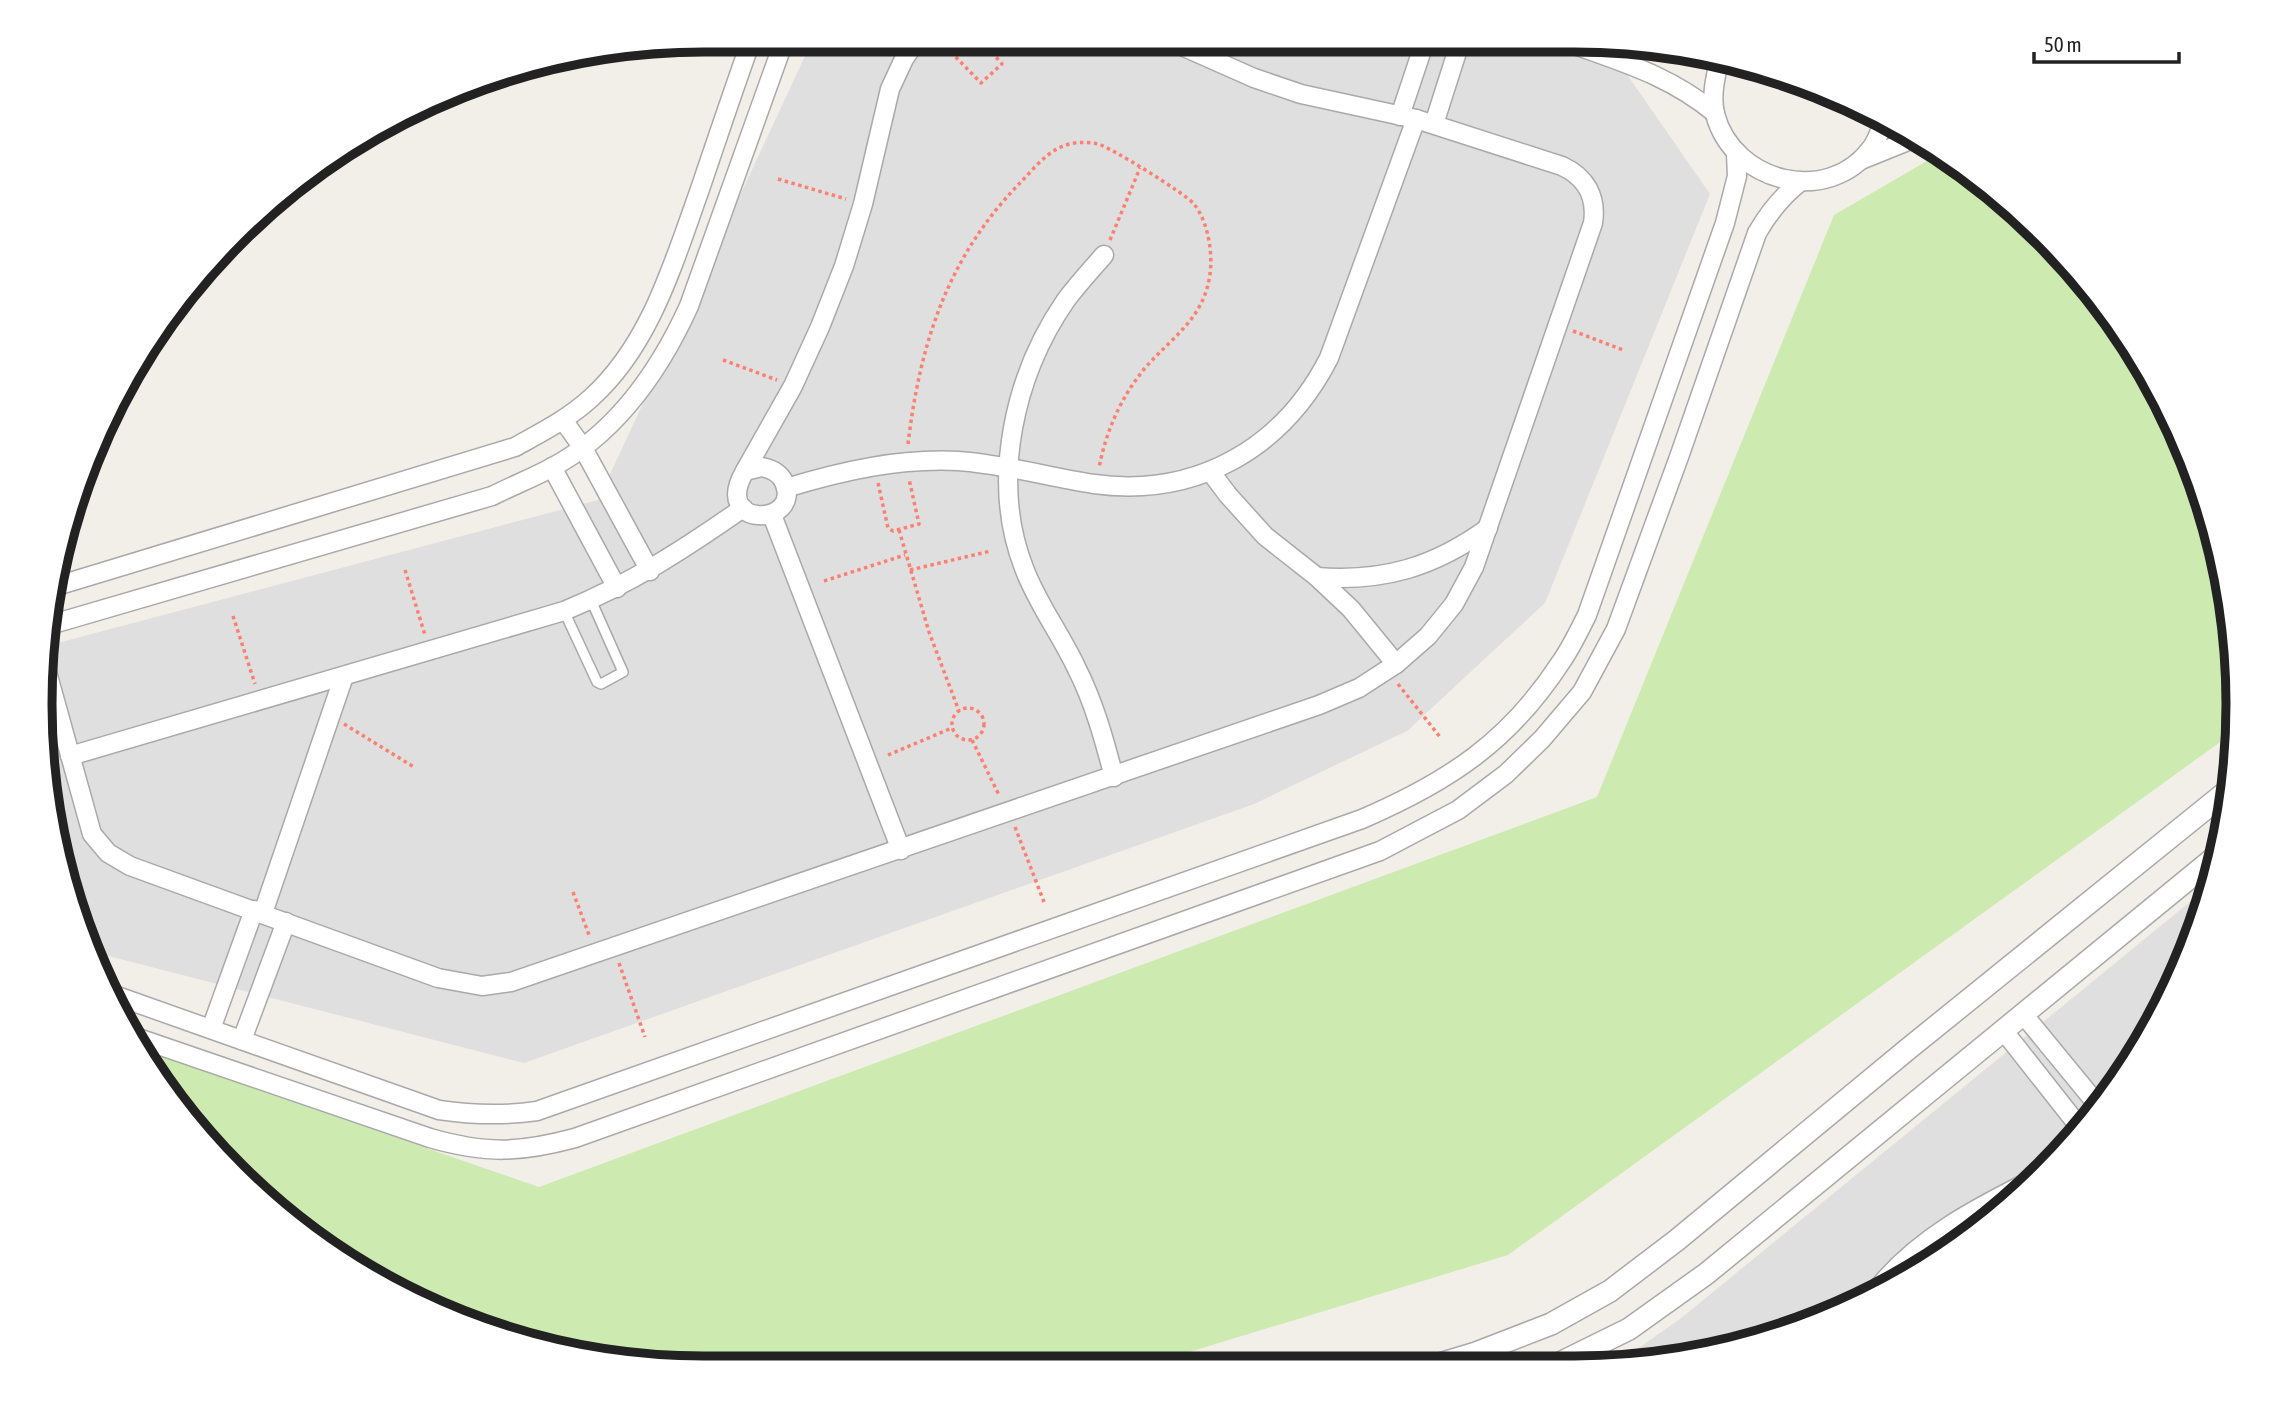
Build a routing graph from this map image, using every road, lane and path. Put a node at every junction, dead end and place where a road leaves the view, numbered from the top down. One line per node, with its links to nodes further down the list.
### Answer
1 (747, 53): 27 (street)
2 (780, 53): 28 (street)
3 (908, 53): 21 (street)
4 (952, 53): 5 (path)
5 (992, 53)
6 (1198, 53): 12 (street)
7 (1422, 53): 12 (street)
8 (1457, 53): 13 (street)
9 (1600, 54): 11 (street)
10 (1717, 69): 11 (street)
11 (1715, 113): 16 (street)
12 (1408, 117): 13 (street); 34 (street)
13 (1434, 124): 23 (street)
14 (1880, 129): 17 (street)
15 (1905, 142): 17 (street)
16 (1736, 154): 20 (street); 81 (street)
17 (1858, 161): 20 (street)
18 (1140, 168): 22 (path)
19 (778, 179): 21 (path)
20 (1800, 182): 82 (street)
21 (863, 204): 26 (street)
22 (1104, 255): 31 (street)
23 (1557, 325): 24 (path); 38 (street)
24 (1623, 350)
25 (723, 360): 26 (path)
26 (793, 386): 33 (street)
27 (563, 420): 28 (street); 47 (street)
28 (583, 447): 32 (street); 44 (street)
29 (905, 462): 30 (street); 31 (street); 39 (path)
30 (874, 466): 35 (street); 39 (path)
31 (1007, 466): 34 (street); 66 (street)
32 (552, 467): 48 (street); 52 (street)
33 (745, 471): 35 (street); 36 (street)
34 (1210, 471): 45 (street)
35 (786, 488): 37 (street)
36 (743, 508): 37 (street); 44 (street)
37 (772, 514): 69 (street)
38 (1488, 527): 45 (street); 54 (street)
39 (899, 530): 41 (path)
40 (991, 551): 43 (path)
41 (905, 554): 43 (path); 46 (path)
42 (405, 570): 53 (path)
43 (910, 570): 58 (path)
44 (650, 571): 48 (street)
45 (1317, 577): 54 (street)
46 (824, 581)
47 (64, 584)
48 (617, 588): 49 (street)
49 (591, 600): 50 (street); 50 (lane)
50 (564, 611): 53 (street)
51 (233, 616): 57 (path)
52 (58, 623)
53 (429, 651): 55 (street)
54 (1392, 667): 61 (path); 66 (street)
55 (344, 676): 57 (street); 59 (street)
56 (53, 692): 64 (street)
57 (260, 701): 64 (street)
58 (959, 710): 60 (path); 62 (path)
59 (331, 715): 65 (path); 73 (street)
60 (953, 728): 62 (path); 63 (path)
61 (1440, 737)
62 (972, 740): 68 (path)
63 (888, 755)
64 (70, 756): 73 (street)
65 (414, 767)
66 (1114, 777): 68 (street)
67 (2220, 797): 87 (street)
68 (1009, 813): 69 (street); 72 (path)
69 (901, 850): 75 (street)
70 (2206, 864): 77 (street)
71 (573, 892): 75 (path)
72 (1044, 902)
73 (259, 912): 74 (street); 78 (street)
74 (286, 922): 75 (street); 81 (street)
75 (605, 951): 80 (path)
76 (123, 998): 78 (street)
77 (2023, 1014): 79 (street); 83 (street)
78 (211, 1029): 81 (street)
79 (2003, 1030): 84 (street); 88 (street)
80 (645, 1037)
81 (242, 1040)
82 (147, 1041)
83 (2093, 1099)
84 (2075, 1122)
85 (2002, 1196): 86 (street)
86 (1896, 1271)
87 (1469, 1355)
88 (1577, 1355)

